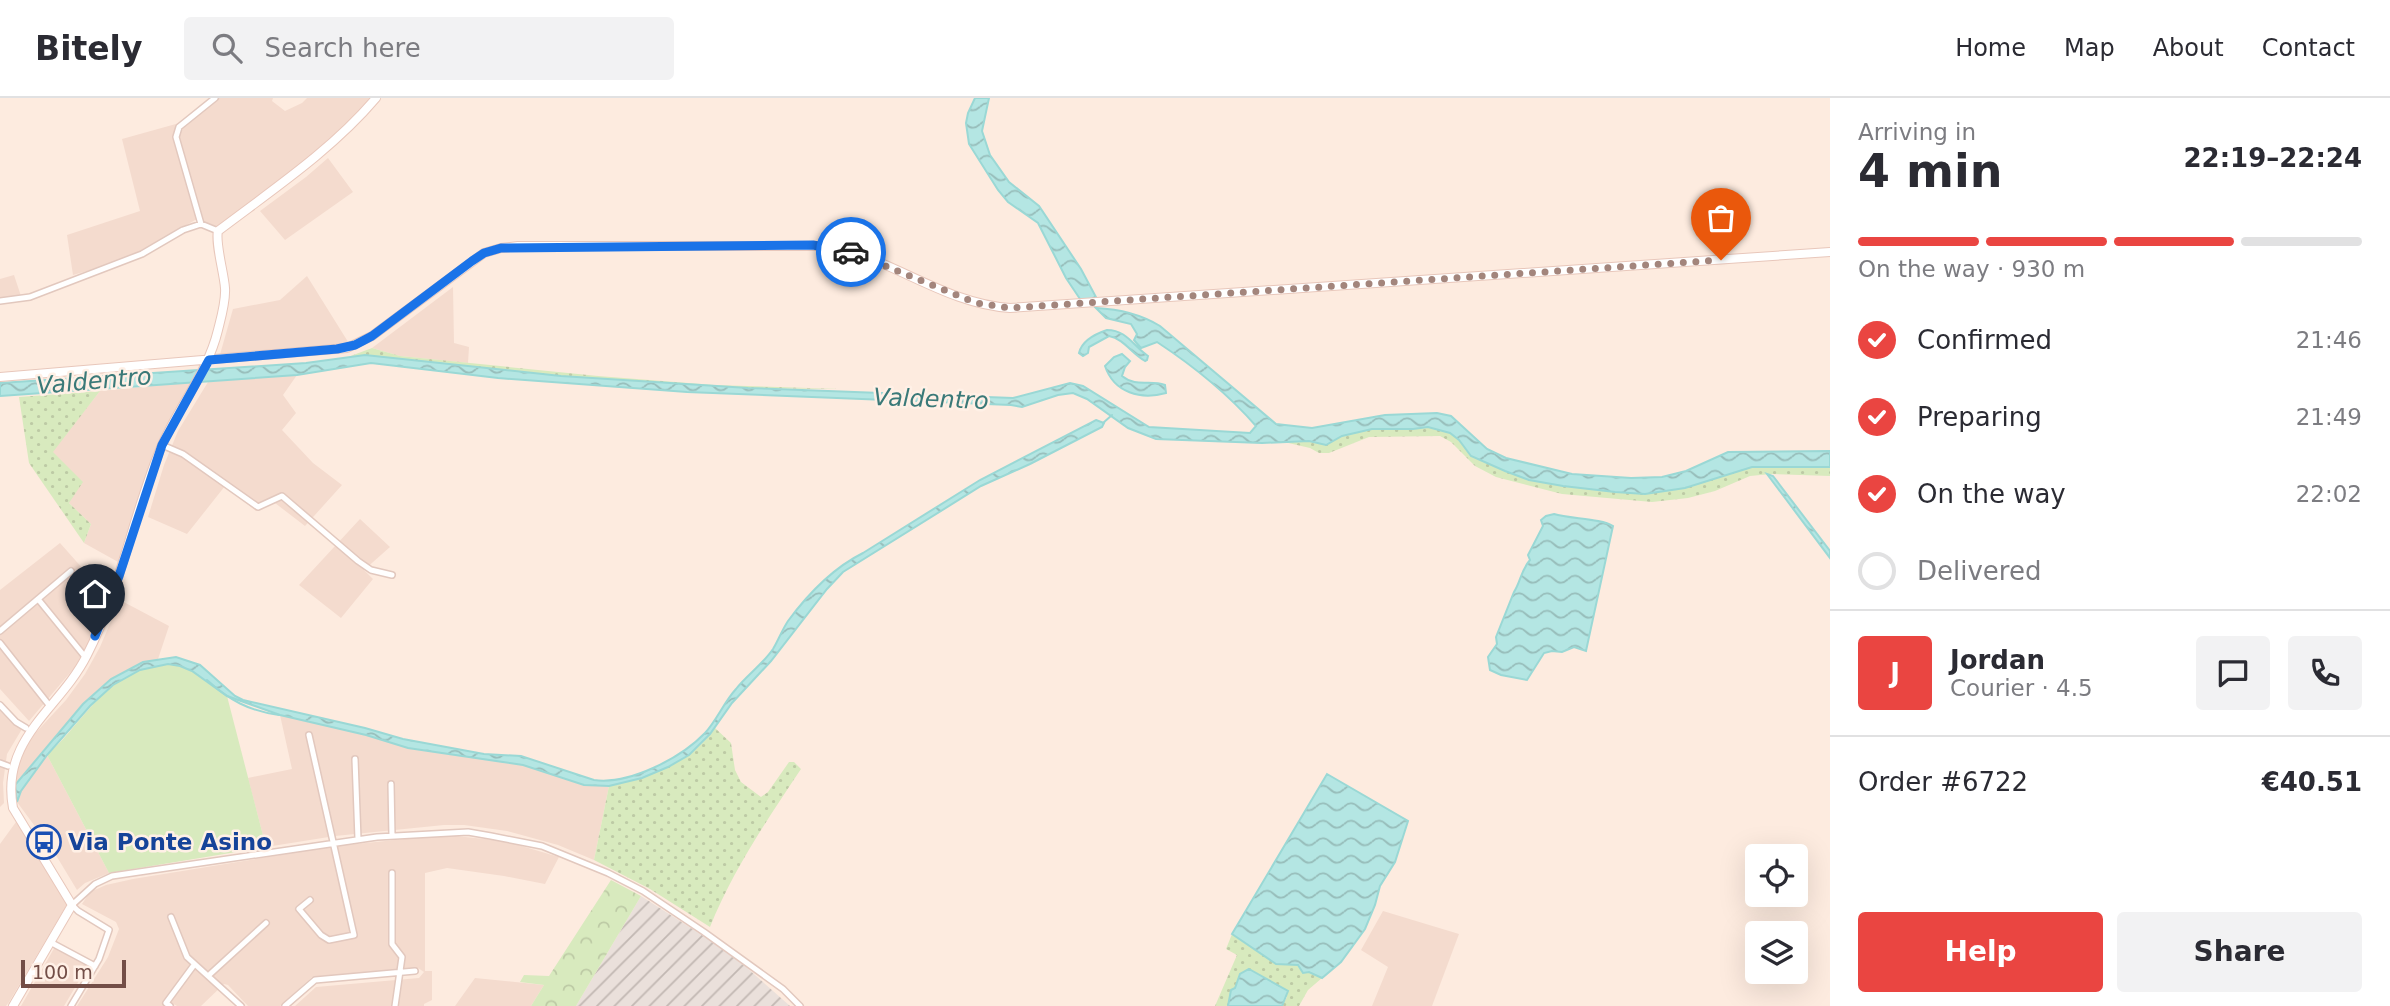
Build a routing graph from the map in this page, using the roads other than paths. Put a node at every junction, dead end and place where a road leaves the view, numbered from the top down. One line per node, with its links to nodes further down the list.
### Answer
1 (215, 98): 3 (street)
2 (376, 98): 4 (main road)
3 (201, 225): 4 (street); 6 (street)
4 (218, 231): 7 (main road)
5 (1830, 252): 7 (main road)
6 (0, 301)
7 (207, 364): 8 (main road); 9 (main road)
8 (0, 377)
9 (162, 445): 11 (street); 15 (main road)
10 (71, 571): 12 (street)
11 (391, 575)
12 (38, 599): 13 (street); 15 (street)
13 (0, 631)
14 (0, 643): 17 (street)
15 (86, 658): 17 (main road)
16 (0, 705): 18 (street)
17 (49, 705): 18 (main road)
18 (26, 728): 21 (main road)
19 (309, 735): 25 (street)
20 (355, 760): 24 (street)
21 (4, 764): 28 (main road)
22 (391, 784): 23 (street)
23 (393, 836): 24 (street); 43 (street)
24 (358, 839): 25 (street)
25 (333, 842): 27 (street); 28 (street)
26 (392, 873): 35 (street)
27 (310, 900)
28 (72, 905): 31 (main road); 33 (street)
29 (171, 917): 32 (street)
30 (266, 923): 36 (street)
31 (50, 942): 33 (street); 37 (main road)
32 (194, 965): 36 (street); 39 (street)
33 (95, 966): 38 (street)
34 (415, 971): 35 (street)
35 (401, 972): 41 (street); 42 (street)
36 (208, 976): 40 (street)
37 (13, 1006)
38 (71, 1006)
39 (170, 1006)
40 (240, 1006)
41 (285, 1006)
42 (395, 1006)
43 (800, 1006)

